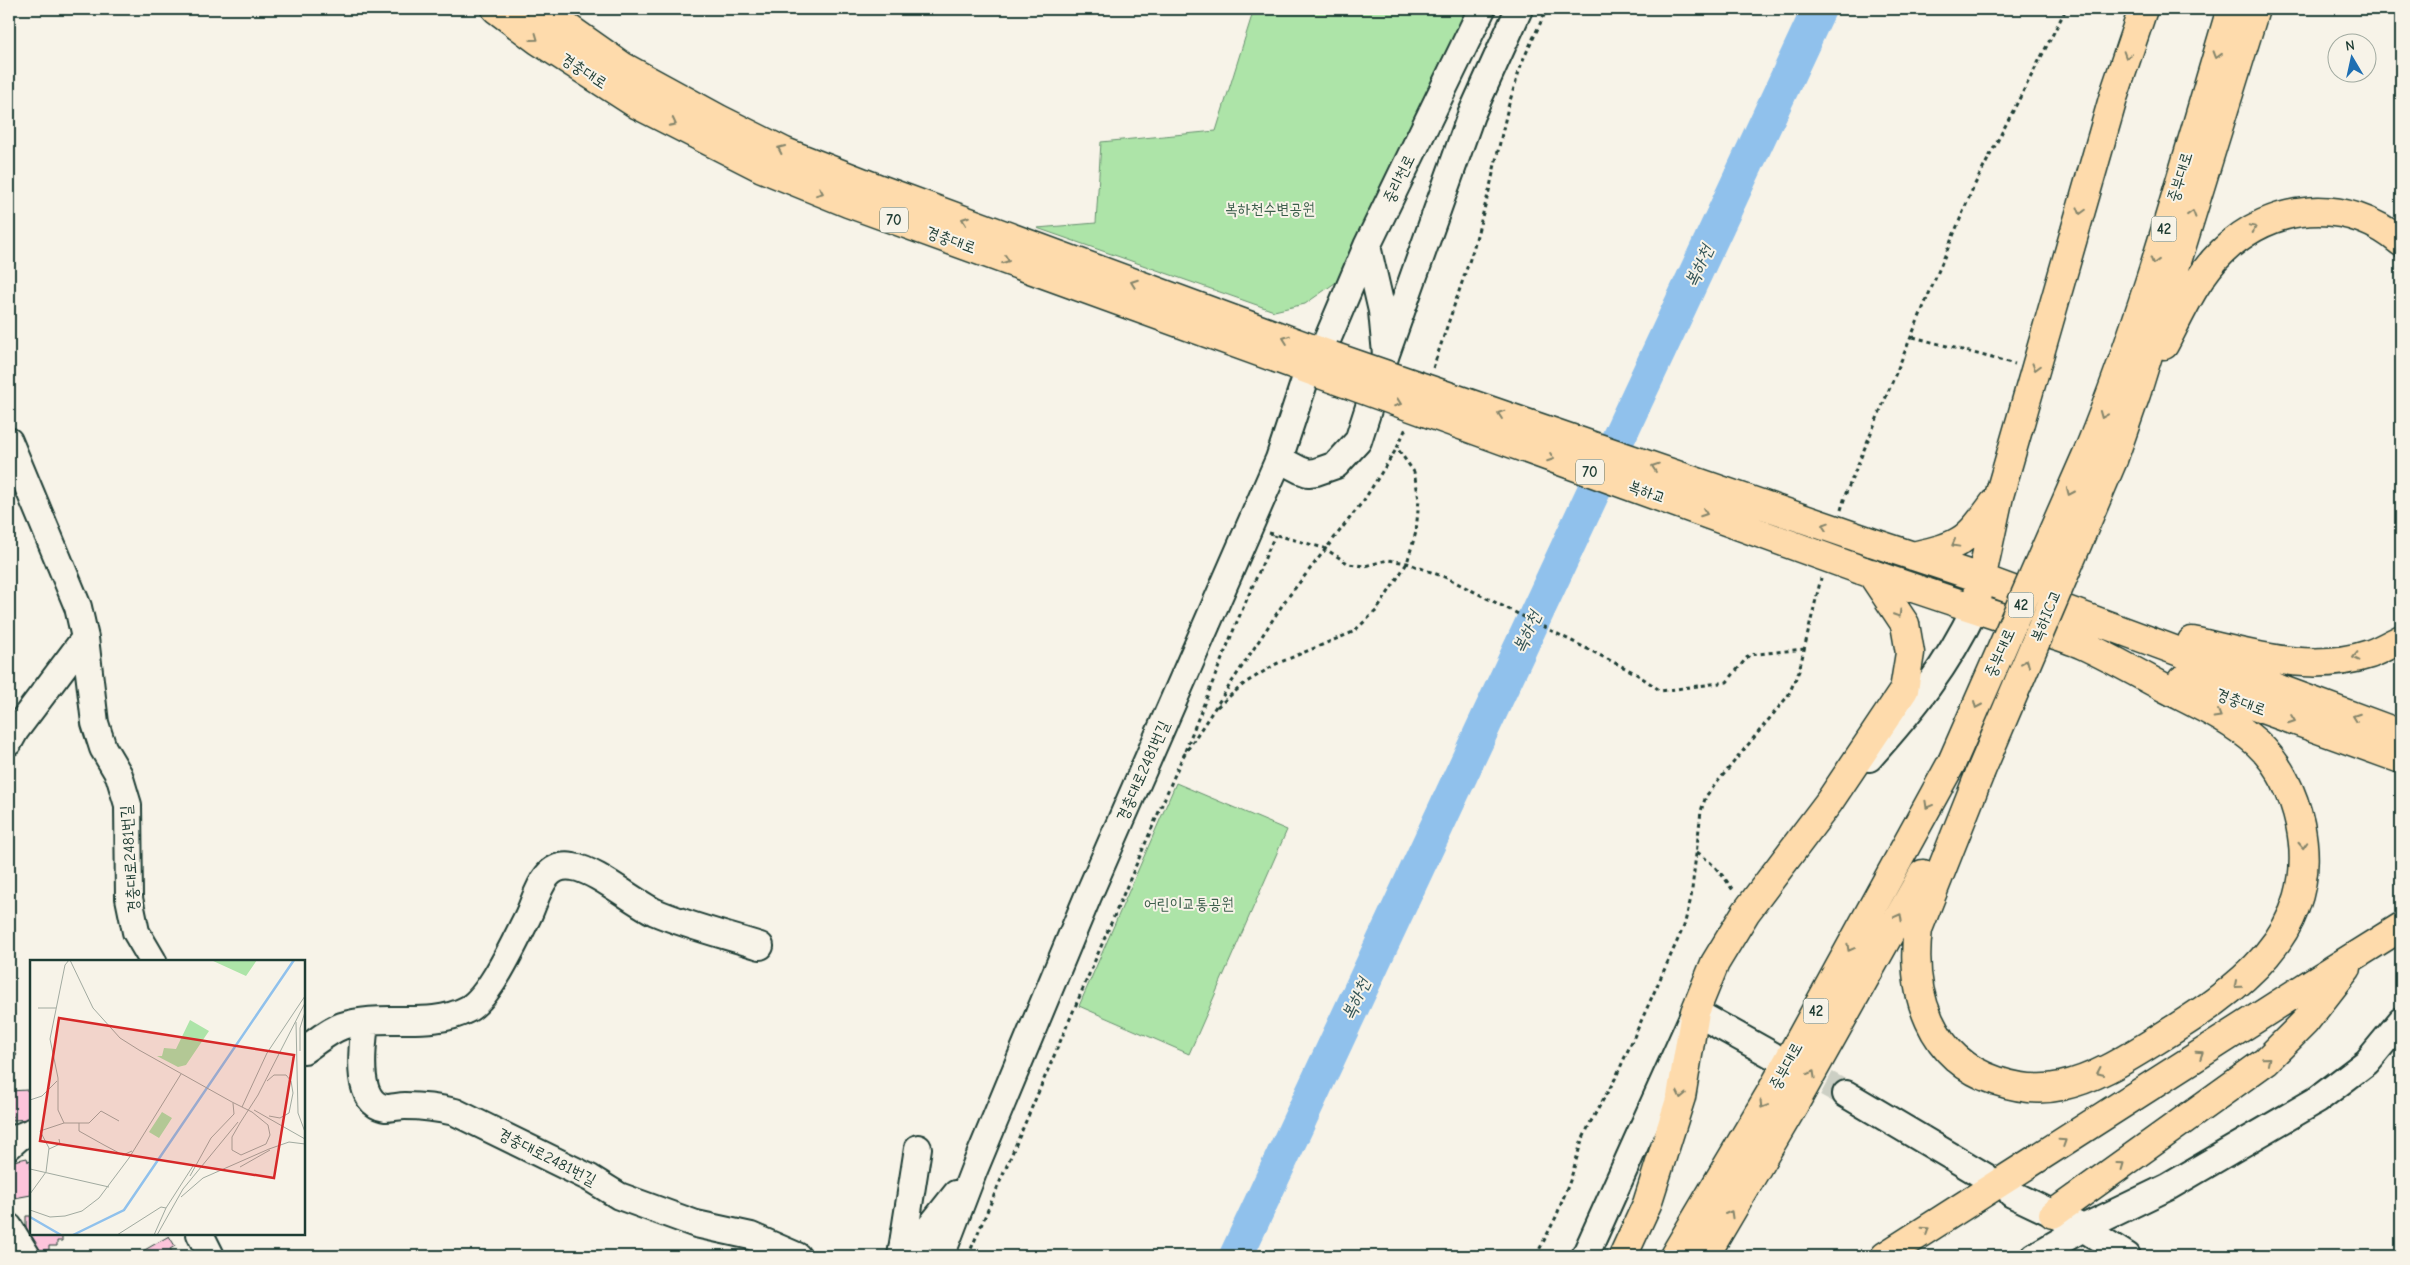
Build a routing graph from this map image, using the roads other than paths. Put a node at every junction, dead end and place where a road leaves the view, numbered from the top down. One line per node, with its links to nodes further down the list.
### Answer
1 (496, 9): 11 (main road, 경충대로 / 70, one-way to 11)
2 (541, 9): 11 (main road, 경충대로 / 70, one-way to 2)
3 (1482, 9): 9 (street, 중리천로)
4 (1519, 9): 10 (street)
5 (2142, 9): 16 (main road, one-way to 16)
6 (2231, 9): 14 (main road, 중부대로 / 42, one-way to 14)
7 (2255, 9): 12 (main road, 중부대로 / 42, one-way to 7)
8 (2401, 242): 12 (main road, one-way to 8)
9 (1366, 246): 10 (street); 11 (street, 중리천로)
10 (1386, 354): 15 (street)
11 (1321, 363): 15 (street, 경충대로2481번길); 17 (main road, 복하교 / 70, one-way to 11, bridge); 18 (main road, 복하교 / 70, one-way to 18, bridge)
12 (2136, 394): 14 (main road, 중부대로 / 42)
13 (9, 441): 22 (street, 경충대로2481번길)
14 (2101, 453): 28 (main road, 복하IC교 / 42, one-way to 14, bridge); 58 (main road, 중부대로 / 42, one-way to 58, bridge)
15 (1279, 459): 43 (street, 경충대로2481번길)
16 (1999, 496): 17 (main road, one-way to 17); 19 (main road)
17 (1913, 556): 19 (main road, 복하교)
18 (1866, 572): 20 (main road, 복하교); 29 (main road, one-way to 29)
19 (1982, 579): 20 (main road); 21 (main road, 복하교)
20 (1975, 608): 24 (main road, 복하교); 29 (street)
21 (2090, 618): 23 (main road, one-way to 21); 25 (main road, one-way to 21)
22 (85, 638): 26 (street); 33 (street, 경충대로2481번길)
23 (2401, 639)
24 (2081, 644): 27 (main road, 경충대로, one-way to 27); 28 (main road, one-way to 28)
25 (2401, 734)
26 (9, 742)
27 (2401, 759)
28 (1980, 773): 59 (main road, 중부대로 / 42, one-way to 28)
29 (1830, 802): 34 (main road)
30 (2401, 927): 32 (main road)
31 (760, 946): 36 (street)
32 (2358, 954): 46 (main road, one-way to 32); 60 (main road, one-way to 32)
33 (152, 960)
34 (1694, 1012): 38 (street); 56 (street); 57 (main road, one-way to 57)
35 (2401, 1021): 48 (street)
36 (365, 1022): 37 (street); 52 (street, 경충대로2481번길)
37 (305, 1049)
38 (1772, 1055)
39 (1846, 1094): 44 (street)
40 (30, 1132): 41 (street)
41 (9, 1146)
42 (918, 1148): 53 (street)
43 (974, 1170): 54 (street, 경충대로2481번길); 55 (street, 경충대로2481번길)
44 (1986, 1177)
45 (2012, 1194): 46 (street)
46 (2053, 1214): 48 (street)
47 (9, 1227): 50 (street)
48 (2083, 1228): 61 (street); 62 (street)
49 (200, 1235): 51 (street)
50 (26, 1256)
51 (211, 1256)
52 (797, 1256)
53 (901, 1256)
54 (907, 1256)
55 (941, 1256)
56 (1585, 1256)
57 (1623, 1256)
58 (1674, 1256)
59 (1705, 1256)
60 (1885, 1256)
61 (2035, 1256)
62 (2127, 1256)

